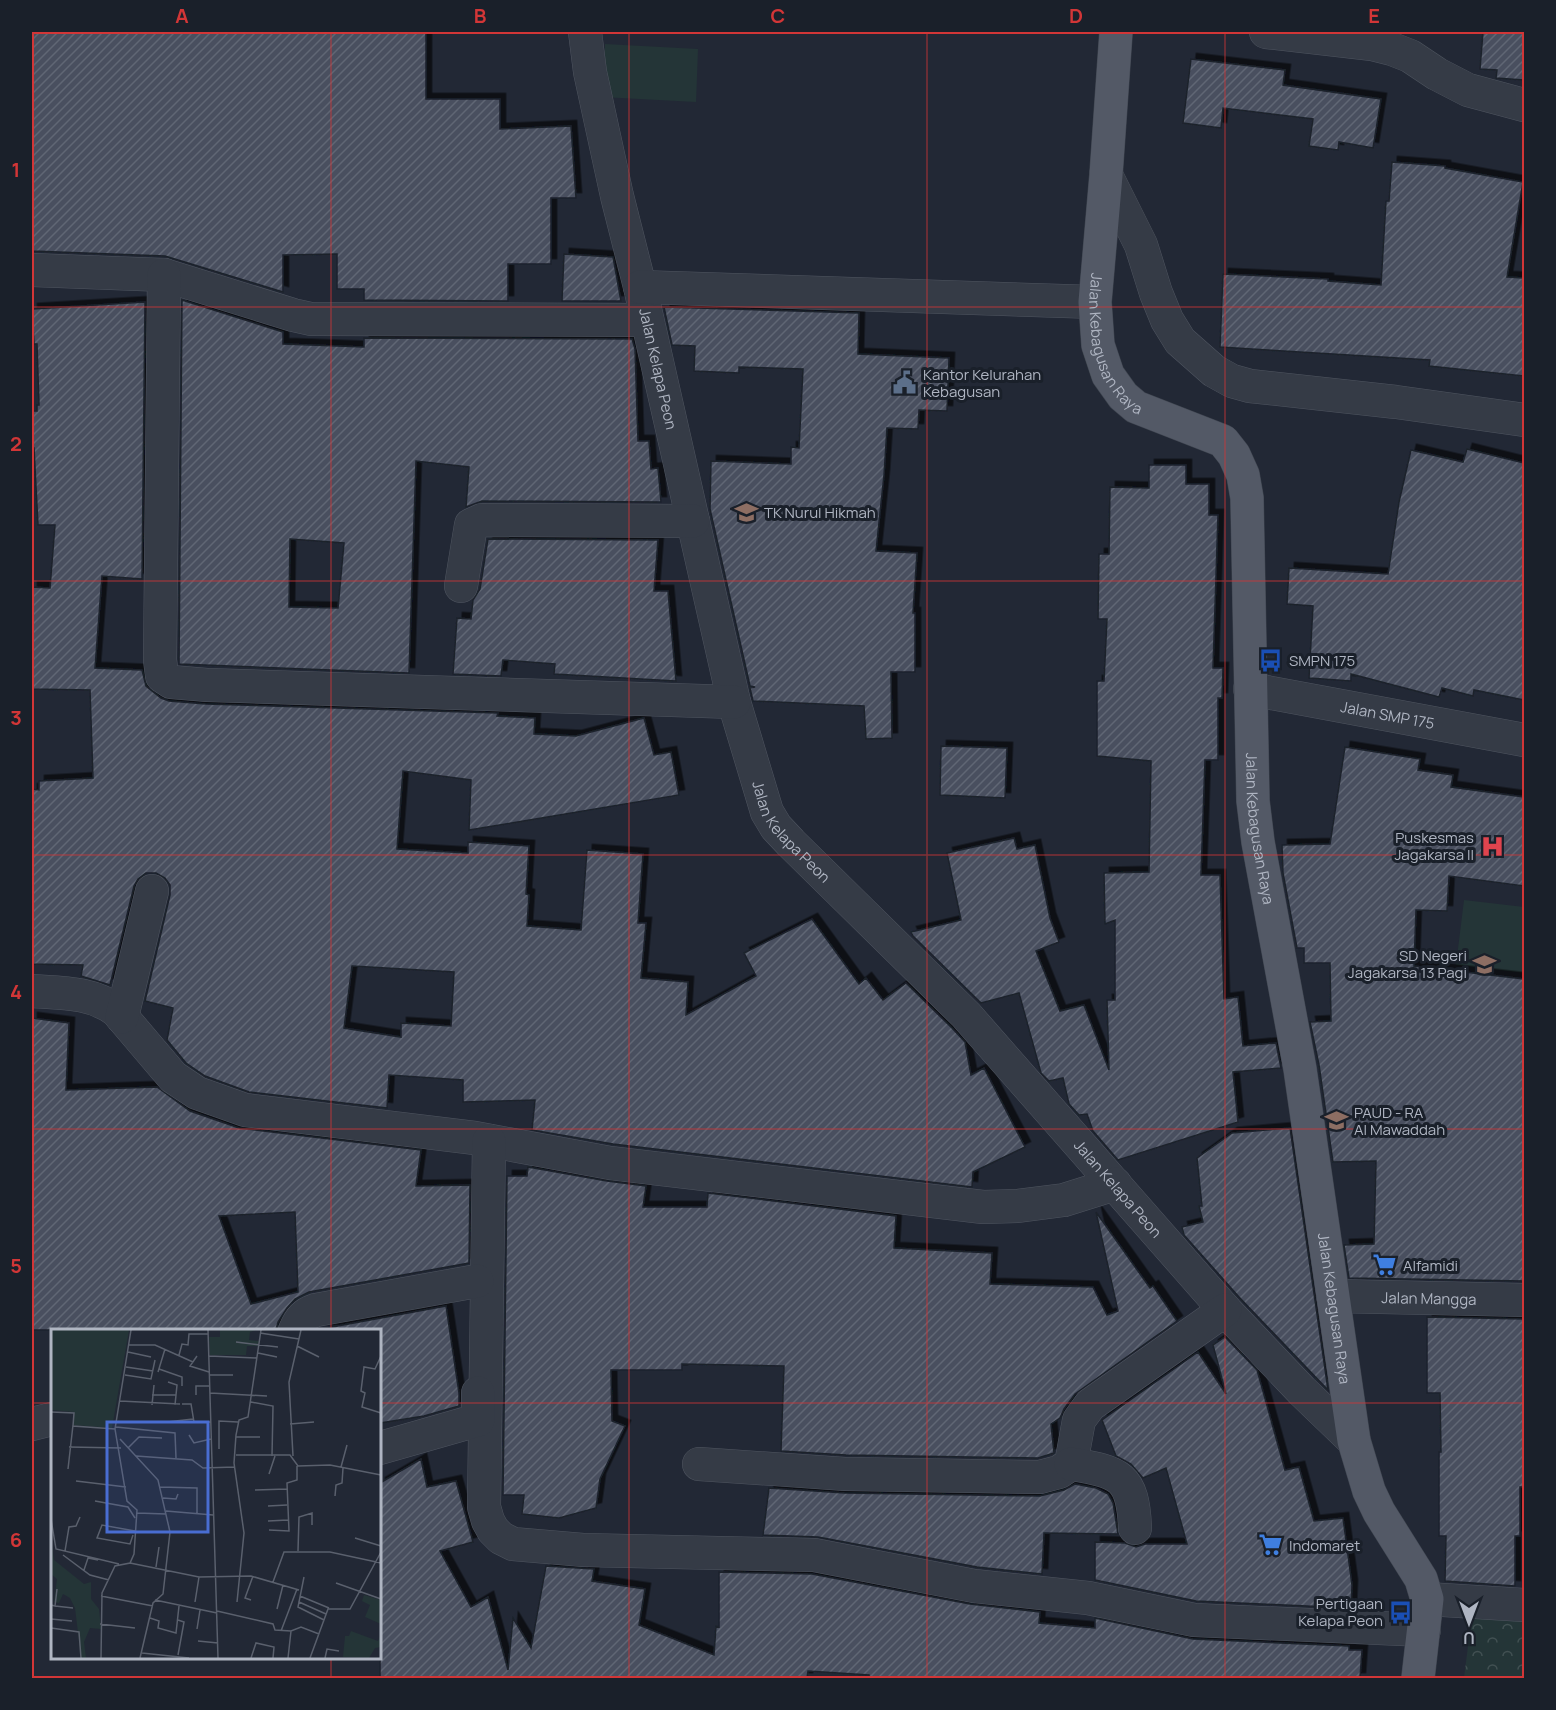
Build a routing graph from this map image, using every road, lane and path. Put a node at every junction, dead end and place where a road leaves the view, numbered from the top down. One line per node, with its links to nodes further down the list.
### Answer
1 (585, 32): 8 (street, Jalan Kelapa Peon)
2 (1116, 32): 5 (main road, Jalan Kebagusan Raya)
3 (1266, 32): 4 (street)
4 (1524, 105)
5 (1106, 175): 9 (main road, Jalan Kebagusan Raya); 11 (street)
6 (32, 270): 7 (street)
7 (164, 275): 10 (street); 15 (street)
8 (640, 286): 9 (street); 10 (street, Jalan Kelapa Peon)
9 (1095, 302): 14 (main road, Jalan Kebagusan Raya)
10 (646, 320): 12 (street, Jalan Kelapa Peon)
11 (1524, 420)
12 (693, 521): 13 (street); 15 (street, Jalan Kelapa Peon)
13 (461, 586)
14 (1250, 689): 16 (street, Jalan SMP 175); 23 (main road, Jalan Kebagusan Raya)
15 (734, 702): 21 (street, Jalan Kelapa Peon)
16 (1524, 740)
17 (152, 891): 19 (street)
18 (32, 991): 19 (street)
19 (122, 1017): 20 (street)
20 (482, 1139): 21 (street); 22 (street); 35 (street)
21 (1115, 1184): 25 (street, Jalan Kelapa Peon)
22 (477, 1281): 26 (street); 30 (street)
23 (1333, 1296): 24 (street, Jalan Mangga); 29 (main road, Jalan Kebagusan Raya)
24 (1524, 1300)
25 (1225, 1310): 29 (street, Jalan Kelapa Peon); 32 (street)
26 (296, 1329)
27 (51, 1419): 28 (street)
28 (32, 1424)
29 (1354, 1441): 35 (main road, Jalan Kebagusan Raya)
30 (381, 1448)
31 (699, 1464): 32 (street)
32 (1071, 1464): 33 (street)
33 (1135, 1528)
34 (1524, 1605): 35 (street)
35 (1426, 1615): 36 (main road, Jalan Kebagusan Raya)
36 (1418, 1678)

